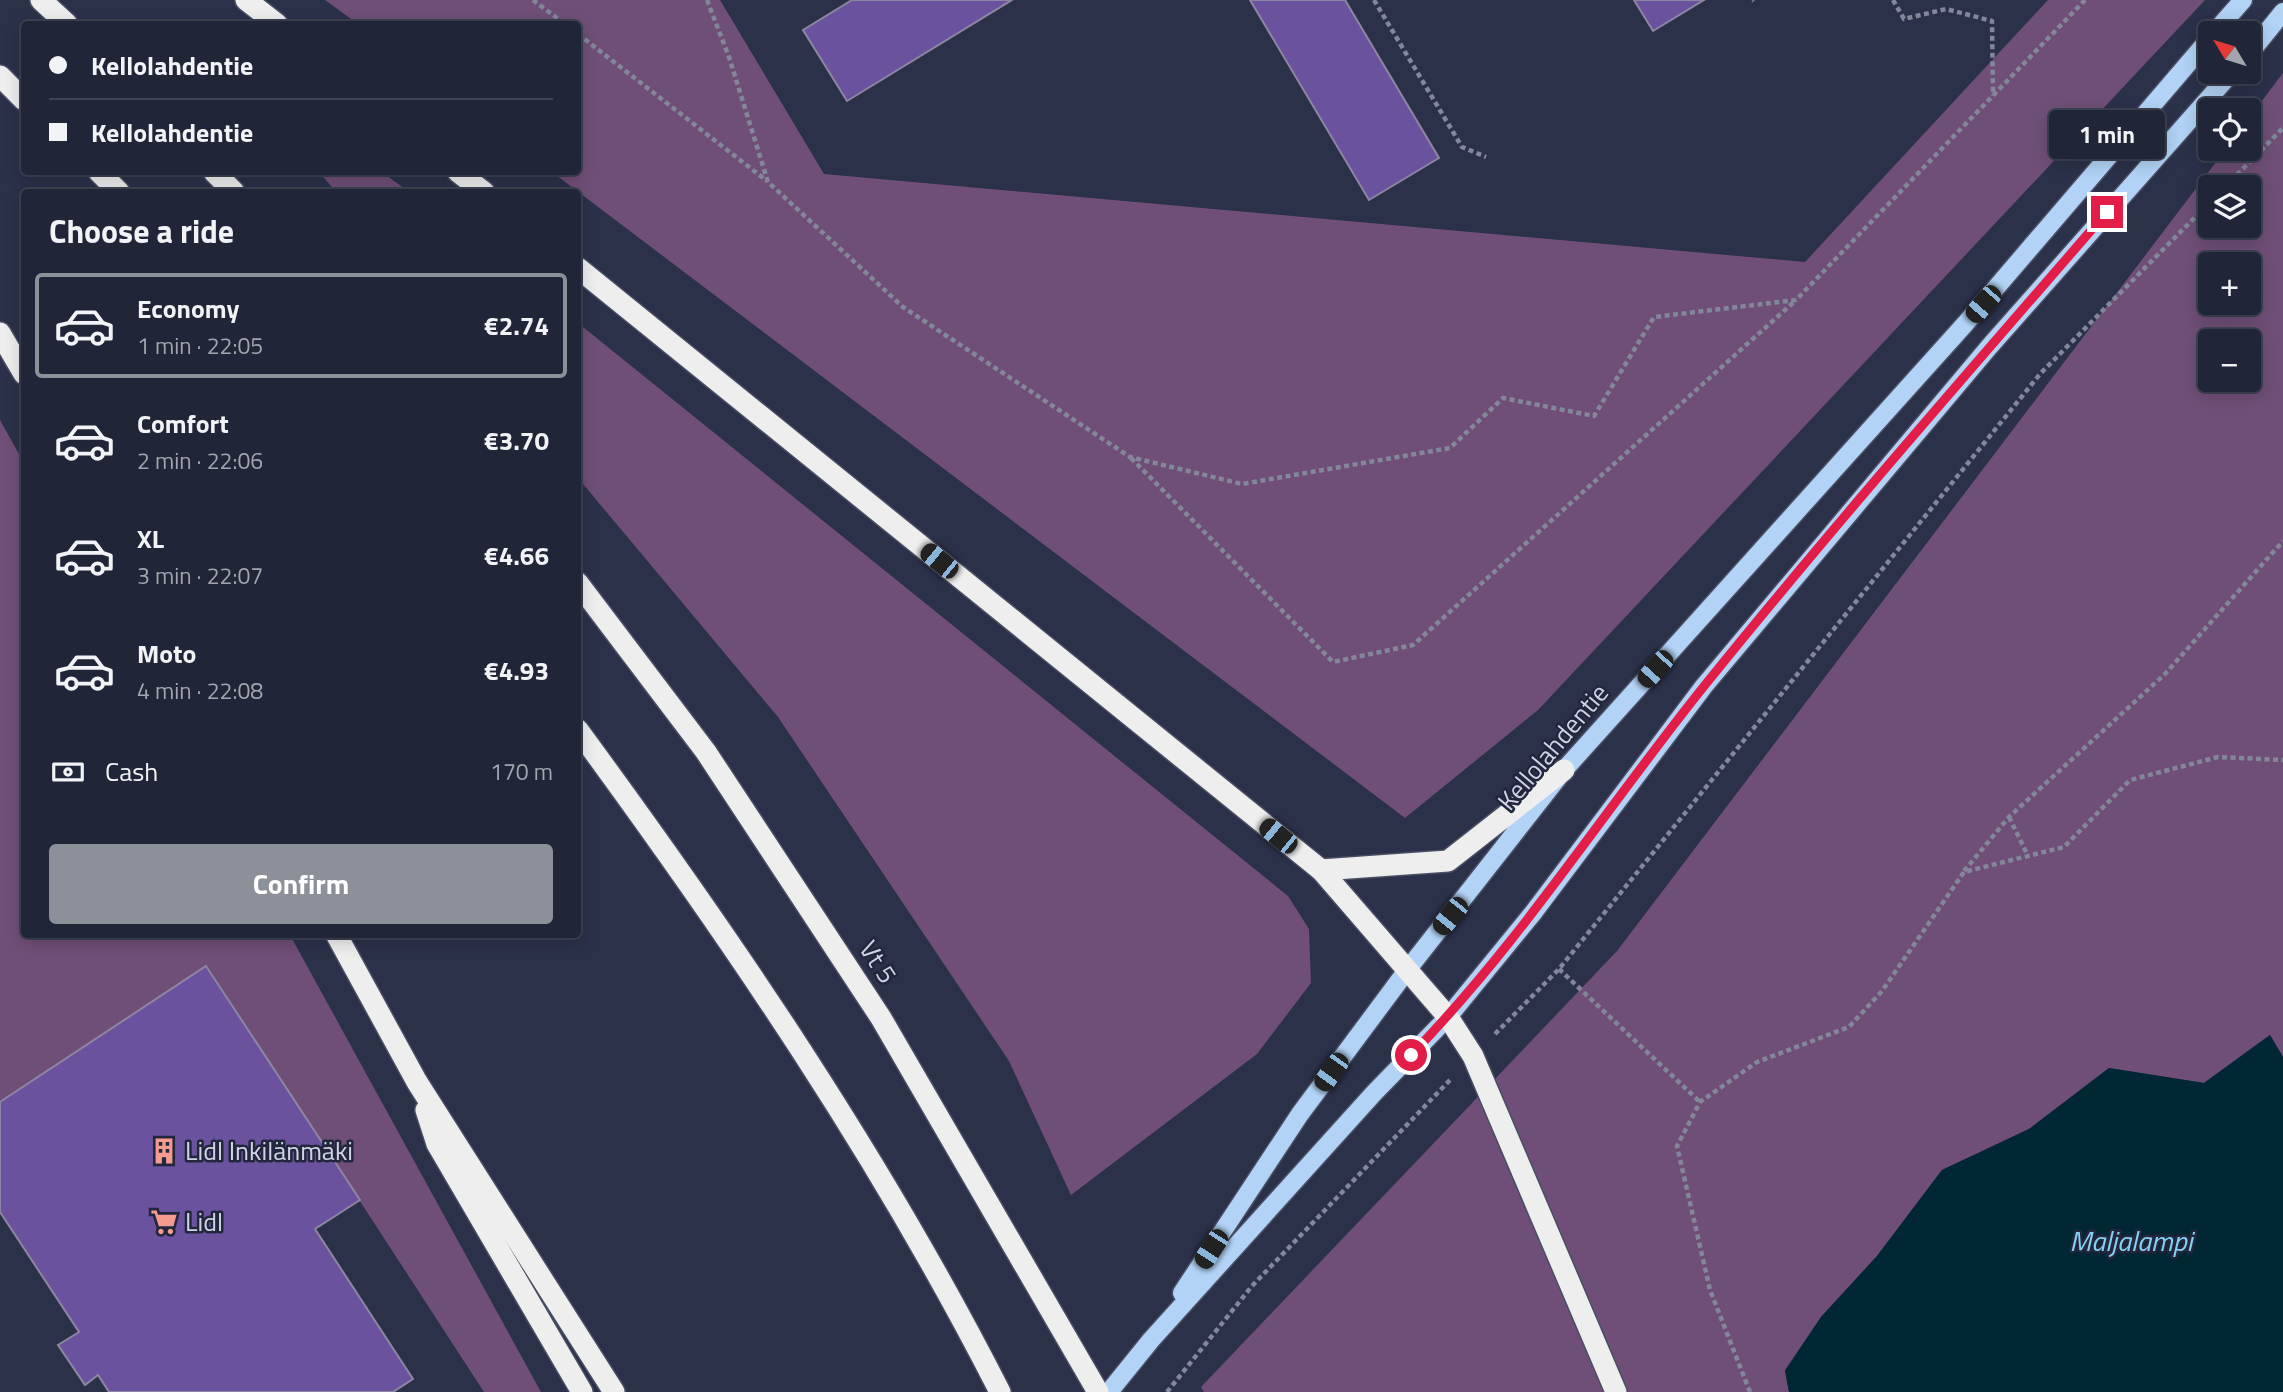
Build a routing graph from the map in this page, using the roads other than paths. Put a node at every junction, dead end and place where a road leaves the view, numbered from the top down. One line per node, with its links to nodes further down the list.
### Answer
1 (41, 0): 5 (highway)
2 (246, 0): 6 (highway)
3 (2243, 0): 7 (main road)
4 (2283, 12): 8 (main road)
5 (64, 21)
6 (273, 21)
7 (2225, 21)
8 (2261, 39)
9 (2198, 52): 24 (main road, Kellolahdentie)
10 (0, 76): 12 (highway)
11 (2221, 84): 28 (main road, Kellolahdentie)
12 (21, 97)
13 (102, 175): 16 (highway)
14 (217, 175): 17 (highway)
15 (462, 175): 18 (highway)
16 (116, 189)
17 (231, 189)
18 (480, 189)
19 (581, 270): 25 (highway)
20 (0, 333): 21 (highway)
21 (21, 369)
22 (581, 587): 34 (highway, Vt 5)
23 (581, 734): 33 (highway)
24 (1563, 770): 25 (highway); 27 (main road, Kellolahdentie)
25 (1321, 870): 27 (highway)
26 (338, 938): 29 (highway)
27 (1408, 969): 28 (highway); 30 (main road, Kellolahdentie)
28 (1447, 1017): 30 (main road, Kellolahdentie); 36 (highway)
29 (417, 1082): 31 (highway); 32 (highway)
30 (1151, 1340): 35 (main road, Kellolahdentie)
31 (582, 1392)
32 (614, 1392)
33 (1000, 1392)
34 (1098, 1392)
35 (1109, 1392)
36 (1616, 1392)

